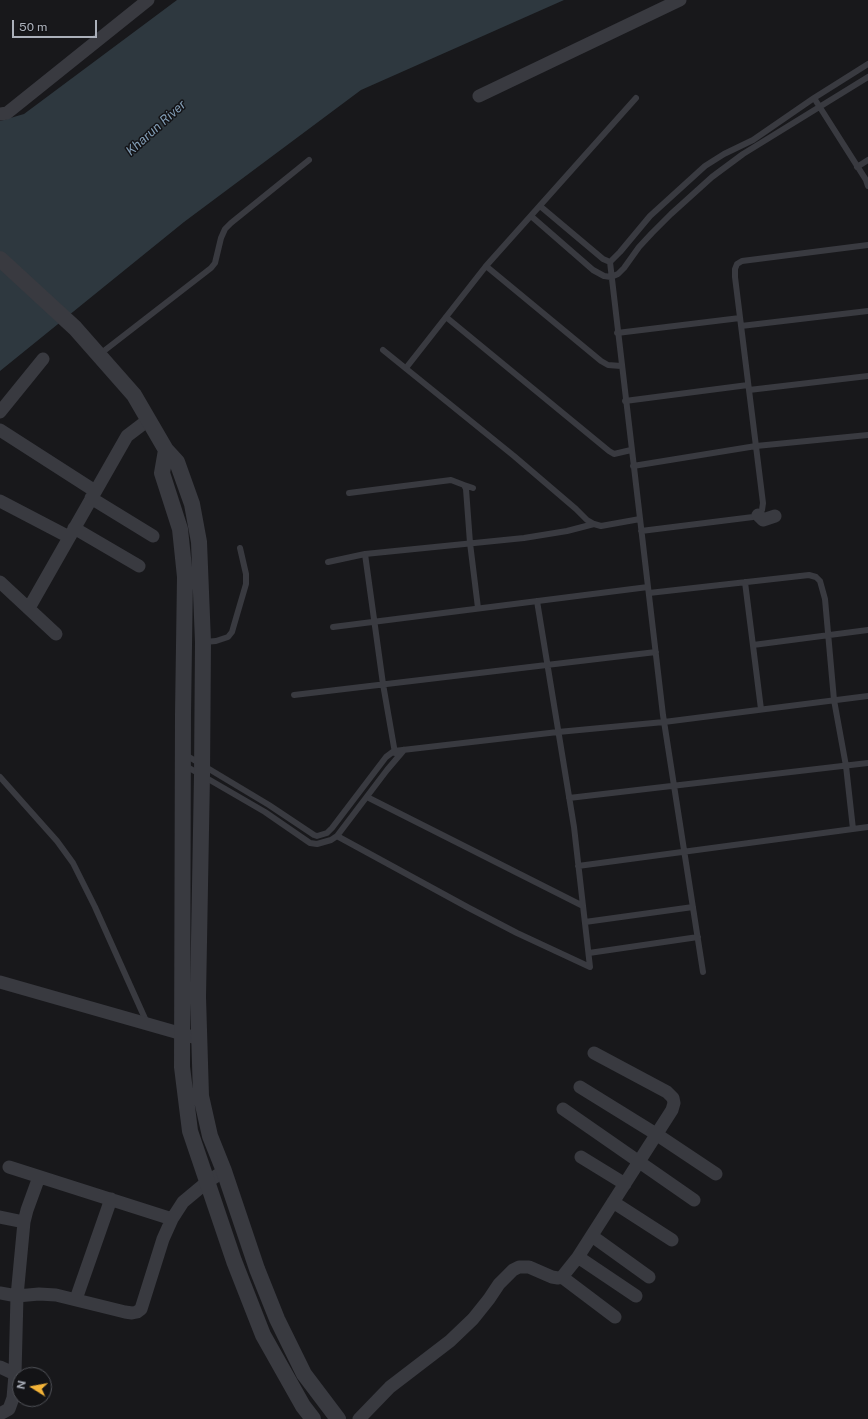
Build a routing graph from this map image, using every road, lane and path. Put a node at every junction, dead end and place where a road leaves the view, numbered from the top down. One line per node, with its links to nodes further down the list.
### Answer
1 (148, 0): 9 (street)
2 (680, 0): 5 (street)
3 (868, 64): 7 (lane)
4 (868, 77): 8 (lane)
5 (479, 96)
6 (636, 98): 14 (lane)
7 (814, 98): 8 (lane); 18 (lane)
8 (820, 108): 12 (lane); 20 (lane)
9 (0, 114)
10 (309, 160): 27 (lane)
11 (868, 160): 12 (lane)
12 (857, 167): 13 (lane)
13 (867, 182)
14 (540, 206): 15 (lane); 18 (lane)
15 (531, 216): 19 (lane); 20 (lane)
16 (868, 245): 23 (lane)
17 (0, 259): 27 (street)
18 (610, 262): 20 (lane)
19 (486, 266): 22 (lane); 29 (lane)
20 (611, 277): 25 (lane)
21 (868, 311): 24 (lane)
22 (446, 317): 30 (lane); 40 (lane)
23 (740, 318): 24 (lane); 25 (lane)
24 (741, 326): 32 (lane)
25 (617, 333): 29 (lane)
26 (383, 350): 30 (lane)
27 (98, 355): 35 (street)
28 (43, 359): 34 (street)
29 (621, 366): 33 (lane)
30 (406, 368): 50 (lane)
31 (868, 376): 32 (lane)
32 (749, 388): 33 (lane); 38 (lane)
33 (625, 401): 40 (lane)
34 (0, 412)
35 (148, 420): 39 (street); 45 (street)
36 (0, 430): 45 (street)
37 (868, 435): 38 (lane)
38 (756, 446): 41 (lane); 47 (lane)
39 (166, 450): 54 (street); 56 (street)
40 (631, 450): 41 (lane)
41 (633, 466): 49 (lane)
42 (464, 485): 43 (lane); 44 (lane); 55 (lane)
43 (473, 488)
44 (348, 493)
45 (93, 494): 52 (street); 53 (street)
46 (0, 501): 52 (street)
47 (758, 514): 48 (street); 51 (lane)
48 (775, 516)
49 (640, 519): 50 (lane); 51 (lane)
50 (594, 524): 55 (lane)
51 (641, 531): 63 (lane)
52 (72, 533): 60 (street); 65 (street)
53 (153, 536)
54 (199, 542): 56 (street); 72 (street)
55 (470, 543): 58 (lane); 66 (lane)
56 (182, 545): 86 (street)
57 (240, 548): 72 (lane)
58 (365, 554): 59 (lane); 67 (lane)
59 (328, 562)
60 (139, 566)
61 (0, 582): 65 (street)
62 (745, 582): 63 (lane); 71 (lane); 73 (lane)
63 (648, 590): 64 (lane); 74 (lane)
64 (537, 601): 66 (lane); 75 (lane)
65 (28, 608): 70 (street)
66 (478, 608): 67 (lane)
67 (374, 621): 68 (lane); 76 (lane)
68 (333, 627)
69 (868, 630): 71 (lane)
70 (56, 634)
71 (828, 635): 73 (lane); 79 (lane)
72 (203, 642): 89 (street)
73 (753, 645): 80 (lane)
74 (656, 652): 75 (lane); 81 (lane)
75 (547, 665): 76 (lane); 82 (lane)
76 (383, 684): 77 (lane); 84 (lane)
77 (294, 695)
78 (868, 696): 79 (lane)
79 (834, 700): 80 (lane); 88 (lane)
80 (761, 709): 81 (lane)
81 (664, 722): 82 (lane); 91 (lane)
82 (558, 732): 83 (lane); 93 (lane)
83 (404, 750): 84 (lane); 85 (lane)
84 (394, 751): 85 (lane); 89 (lane)
85 (397, 758): 92 (lane)
86 (183, 759): 89 (lane); 89 (lane); 107 (street)
87 (868, 763): 88 (lane)
88 (846, 766): 91 (lane); 95 (lane)
89 (202, 770): 96 (lane); 108 (street)
90 (0, 777): 106 (lane)
91 (674, 786): 93 (lane); 97 (lane)
92 (366, 797): 96 (lane); 99 (lane)
93 (569, 798): 98 (lane)
94 (868, 827): 95 (lane)
95 (853, 829): 97 (lane)
96 (337, 836): 103 (lane)
97 (684, 851): 98 (lane); 100 (lane)
98 (578, 866): 99 (lane)
99 (583, 906): 101 (lane)
100 (693, 908): 101 (lane); 102 (lane)
101 (585, 922): 103 (lane)
102 (698, 937): 103 (lane); 104 (lane)
103 (589, 952)
104 (703, 972)
105 (0, 982): 106 (street)
106 (148, 1025): 107 (street)
107 (182, 1035): 108 (street); 119 (street)
108 (200, 1039): 116 (street)
109 (594, 1053): 112 (street)
110 (580, 1087): 112 (street)
111 (563, 1109): 114 (street)
112 (656, 1134): 114 (street); 117 (street)
113 (581, 1158): 120 (street)
114 (639, 1161): 120 (street); 122 (street)
115 (9, 1167): 118 (street)
116 (224, 1171): 119 (street); 143 (street)
117 (716, 1174)
118 (39, 1177): 121 (street); 126 (street)
119 (207, 1182): 125 (street); 142 (street)
120 (625, 1184): 123 (street)
121 (111, 1199): 125 (street); 135 (street)
122 (694, 1200)
123 (613, 1202): 127 (street); 128 (street)
124 (0, 1217): 126 (street)
125 (172, 1219): 135 (street)
126 (24, 1222): 133 (street)
127 (592, 1236): 129 (street); 130 (street)
128 (672, 1240)
129 (578, 1257): 131 (street); 134 (street)
130 (649, 1277)
131 (562, 1278): 136 (street); 144 (street)
132 (0, 1293): 133 (street)
133 (17, 1296): 135 (street); 138 (street)
134 (636, 1296)
135 (76, 1299)
136 (615, 1317)
137 (0, 1367): 139 (street)
138 (15, 1367)
139 (12, 1373)
140 (12, 1401): 141 (street)
141 (0, 1414)
142 (313, 1419)
143 (338, 1419)
144 (359, 1419)

